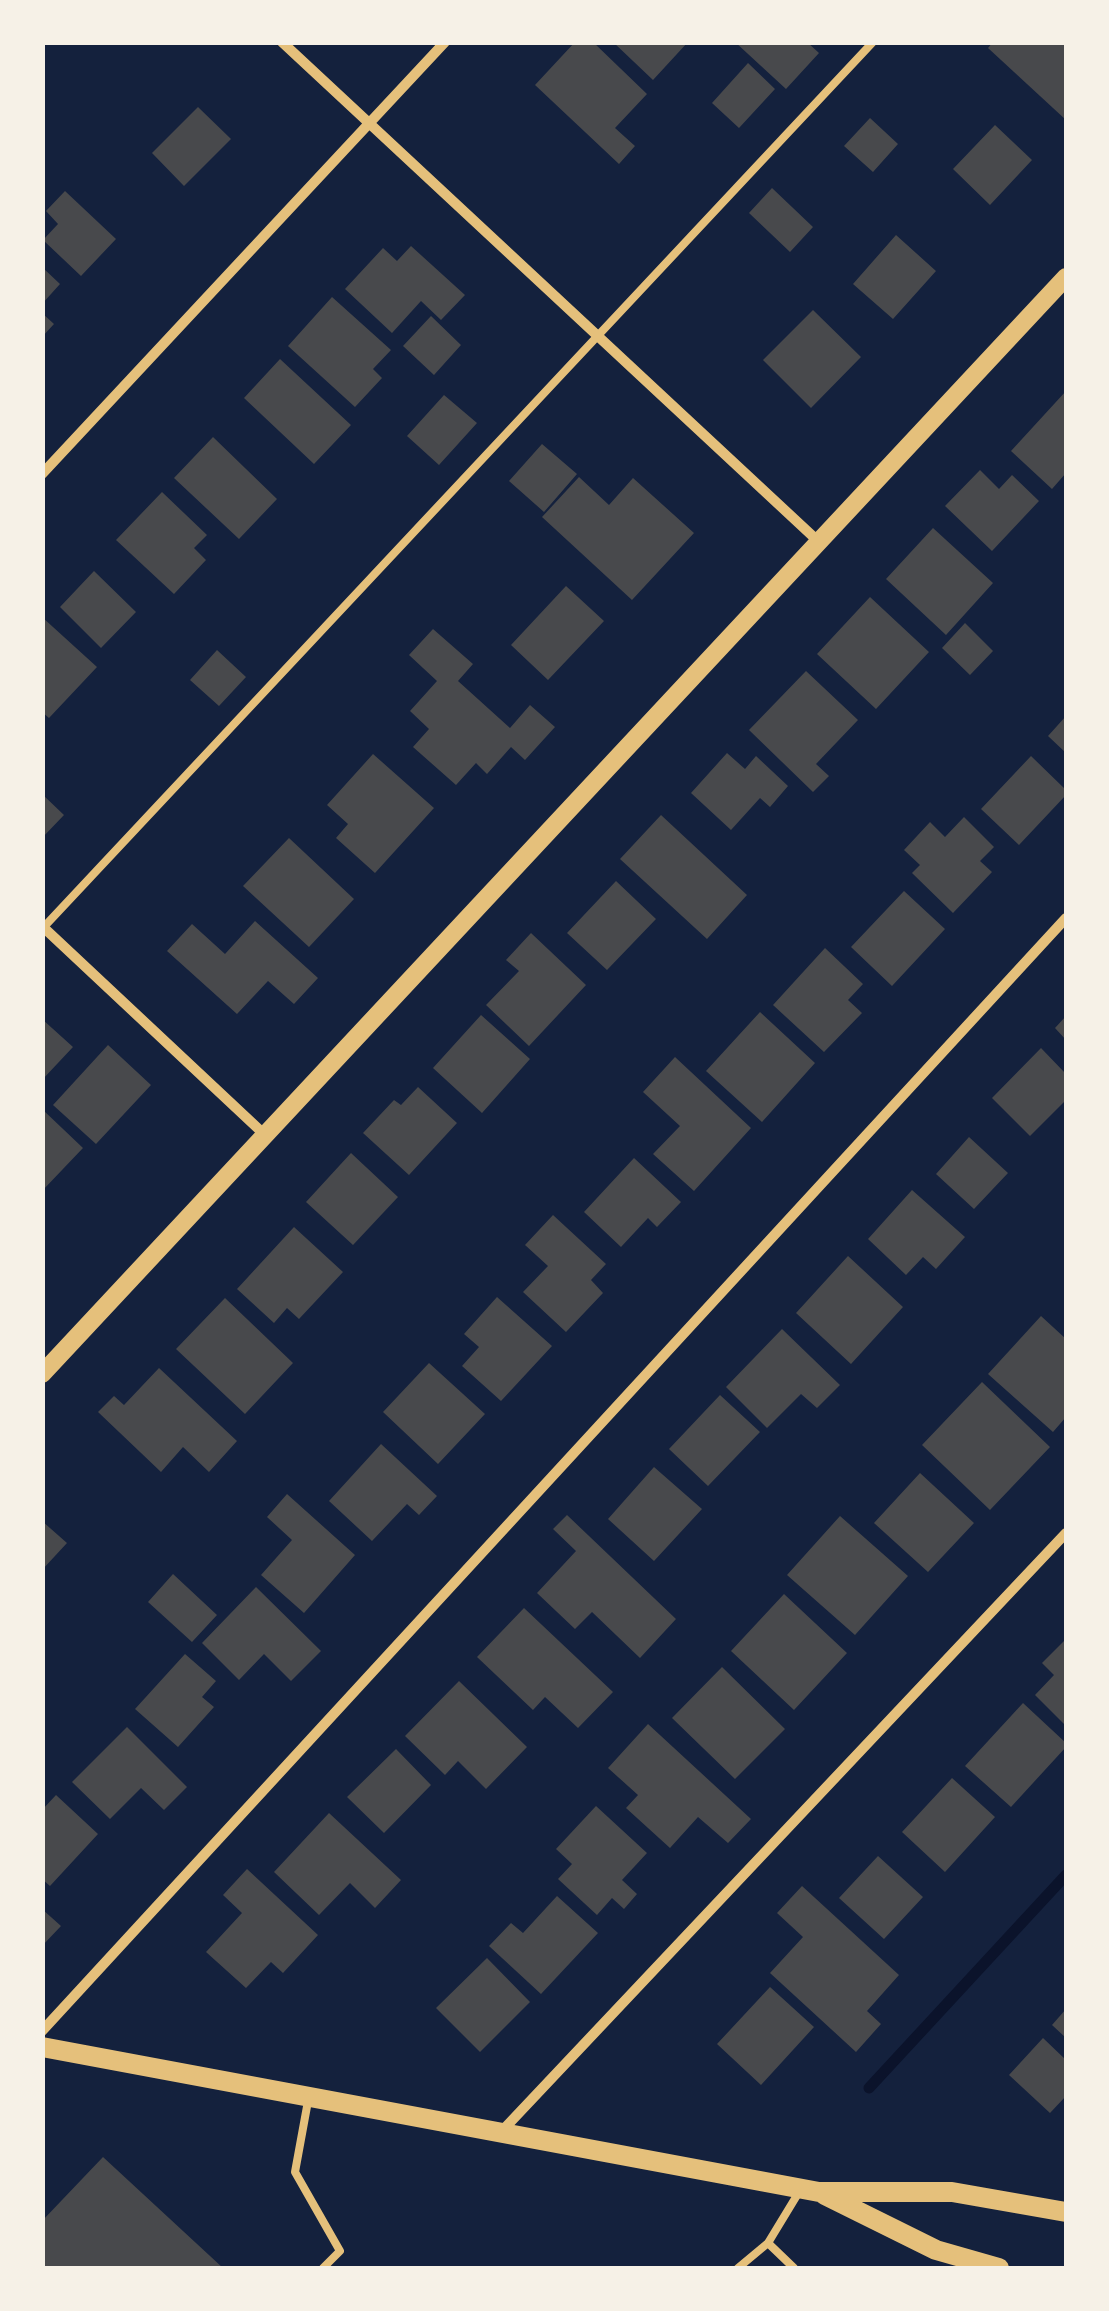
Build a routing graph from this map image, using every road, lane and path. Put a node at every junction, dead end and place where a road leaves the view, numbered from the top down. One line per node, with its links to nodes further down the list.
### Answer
1 (282, 42): 4 (street)
2 (446, 42): 4 (street)
3 (873, 42): 6 (lane)
4 (370, 124): 6 (street); 7 (street)
5 (1066, 277): 8 (street)
6 (598, 336): 8 (street); 10 (lane)
7 (42, 474)
8 (819, 542): 11 (street)
9 (1066, 918): 14 (street)
10 (43, 928): 11 (street)
11 (265, 1136): 12 (street)
12 (42, 1374)
13 (1066, 1533): 17 (street)
14 (42, 2031)
15 (42, 2047): 16 (main road)
16 (309, 2097): 17 (main road); 21 (lane)
17 (501, 2132): 18 (main road)
18 (810, 2190): 19 (main road); 20 (lane); 24 (main road)
19 (1066, 2212)
20 (768, 2243): 22 (lane); 23 (lane)
21 (323, 2268)
22 (738, 2268)
23 (794, 2268)
24 (999, 2268)

